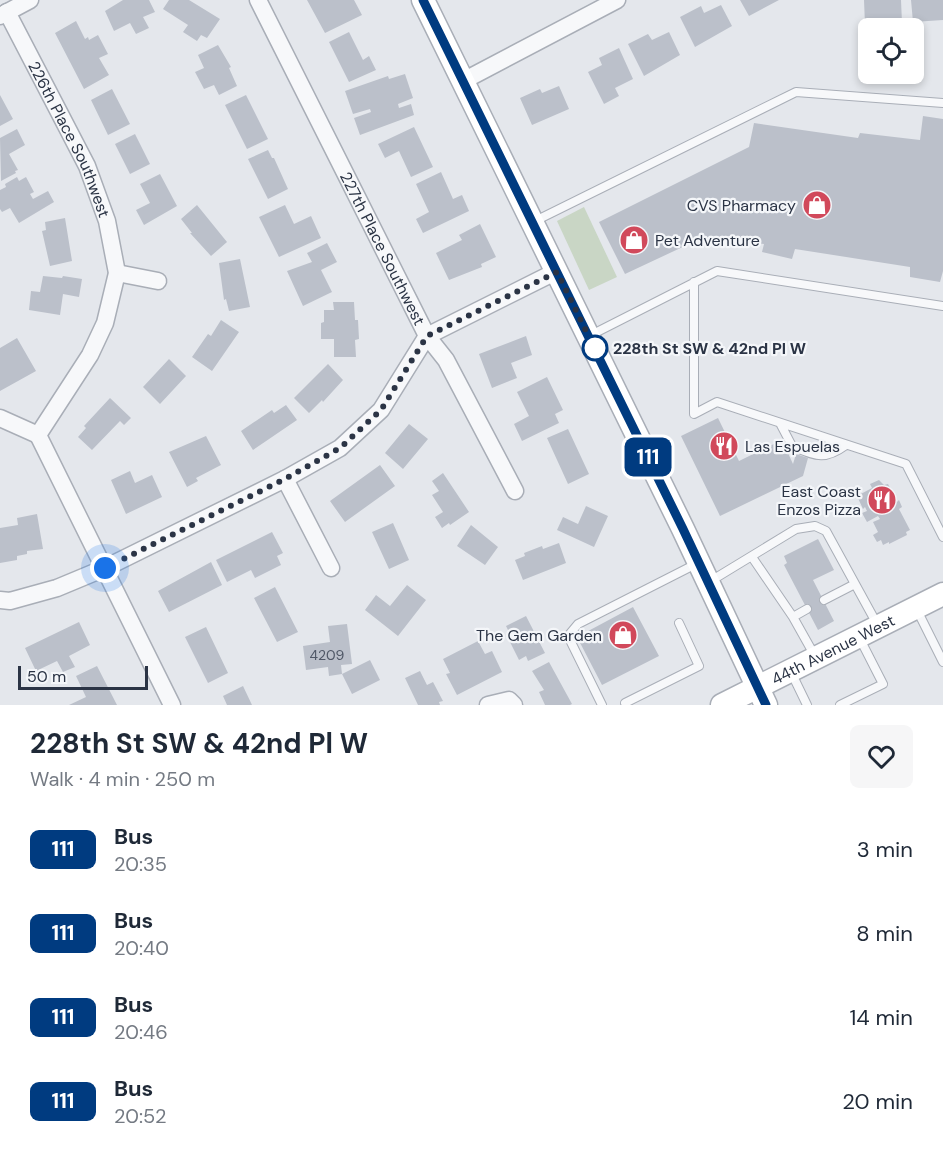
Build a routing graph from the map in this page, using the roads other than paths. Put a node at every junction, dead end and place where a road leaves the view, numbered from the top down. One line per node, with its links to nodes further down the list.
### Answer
1 (30, 0): 6 (street)
2 (258, 0): 15 (street, 227th Place Southwest)
3 (423, 0): 7 (main road)
4 (617, 0): 5 (street)
5 (597, 5): 7 (street)
6 (3, 14): 11 (street, 226th Place Southwest)
7 (463, 81): 9 (main road)
8 (943, 104): 9 (lane)
9 (533, 222): 10 (main road)
10 (557, 272): 15 (street); 16 (main road)
11 (117, 273): 12 (street); 19 (street)
12 (158, 281)
13 (694, 282): 14 (lane); 16 (lane); 18 (lane)
14 (943, 306)
15 (427, 336): 21 (street); 22 (street, 227th Place Southwest)
16 (589, 336): 27 (main road)
17 (0, 418): 19 (street)
18 (782, 425): 20 (lane); 20 (lane)
19 (38, 435): 25 (street)
20 (846, 445): 23 (lane)
21 (285, 479): 25 (street); 26 (street)
22 (515, 492)
23 (943, 537)
24 (752, 557): 27 (lane); 28 (lane); 34 (lane)
25 (105, 568): 30 (street); 42 (street)
26 (331, 568)
27 (704, 573): 40 (main road); 45 (lane)
28 (855, 584): 31 (lane); 36 (lane)
29 (943, 594): 32 (main road, 44th Avenue West)
30 (0, 600)
31 (824, 600)
32 (916, 608): 36 (main road, 44th Avenue West); 38 (lane)
33 (807, 609): 34 (lane)
34 (793, 617): 37 (lane)
35 (679, 623): 41 (lane)
36 (869, 632): 37 (main road, 44th Avenue West); 48 (lane)
37 (816, 658): 39 (main road, 44th Avenue West)
38 (943, 662)
39 (791, 671): 40 (main road, 44th Avenue West); 47 (lane)
40 (762, 696): 46 (main road, 44th Avenue West)
41 (623, 704)
42 (172, 705)
43 (488, 705): 44 (street)
44 (514, 705)
45 (602, 705)
46 (722, 705)
47 (807, 705)
48 (840, 705)

